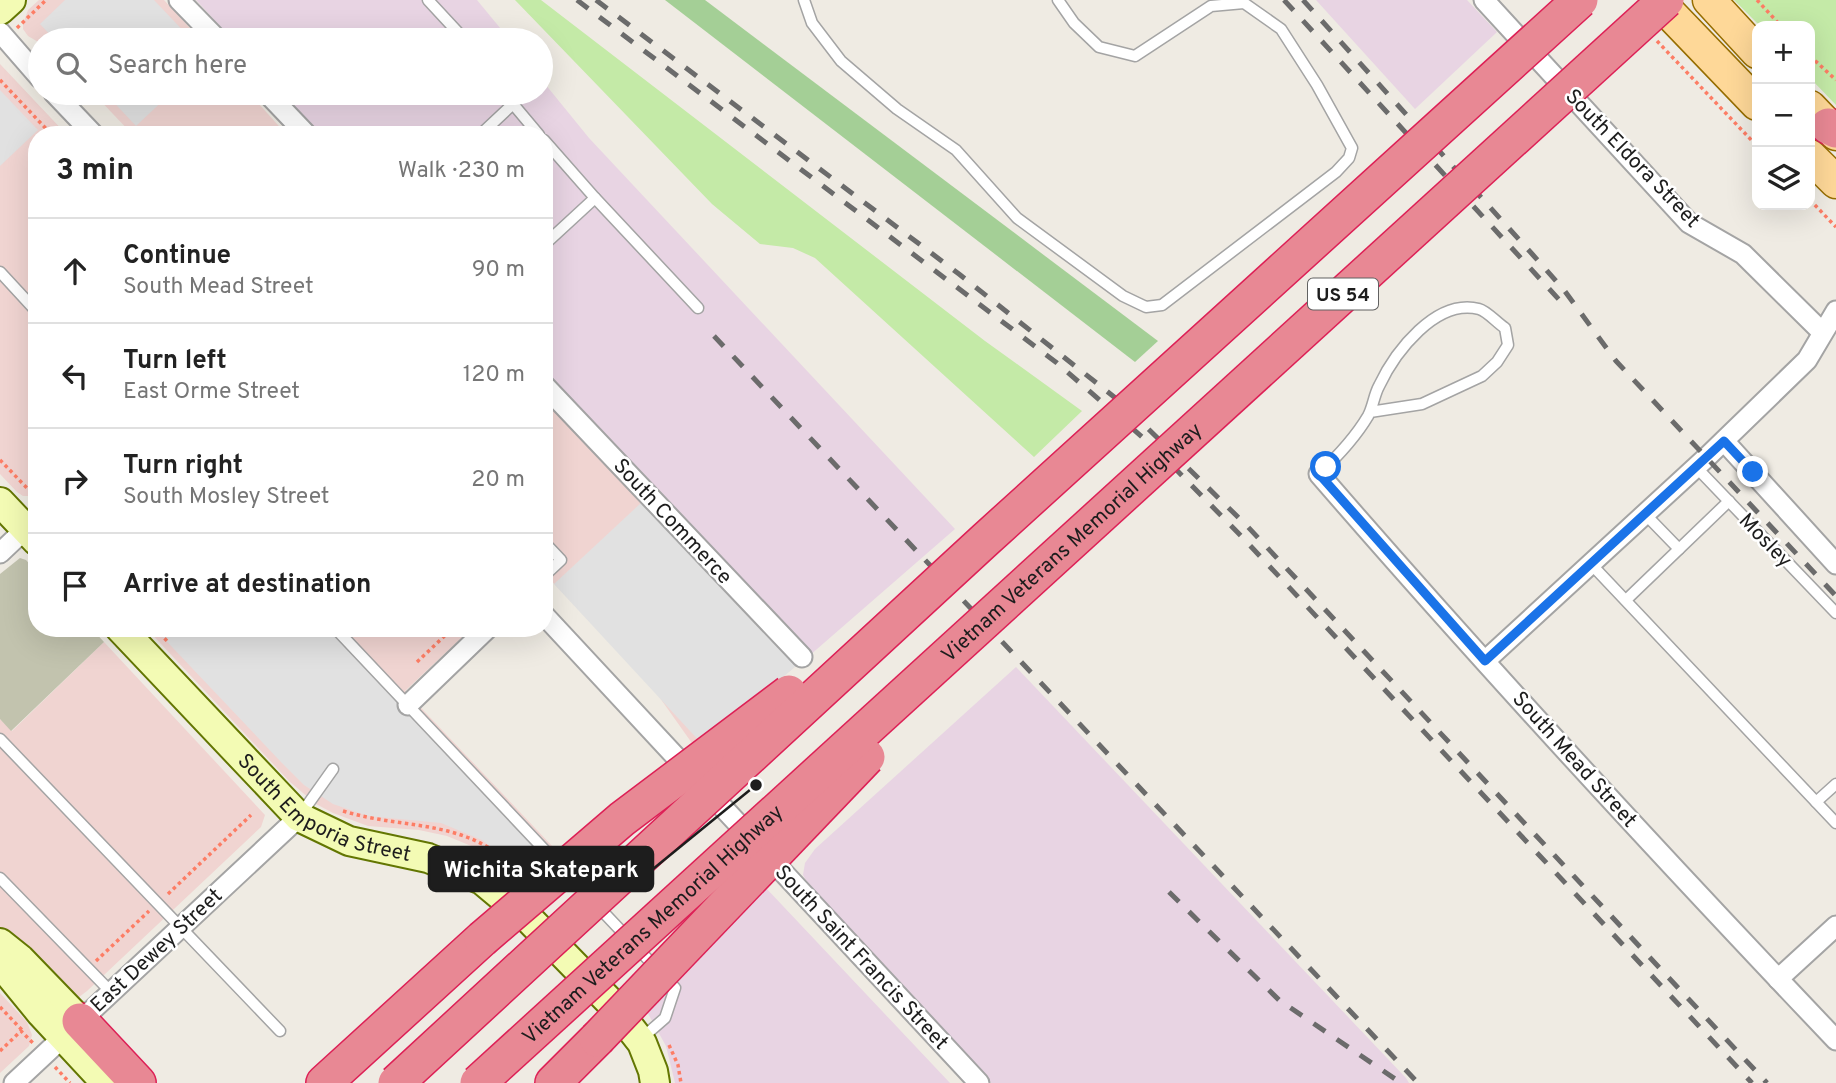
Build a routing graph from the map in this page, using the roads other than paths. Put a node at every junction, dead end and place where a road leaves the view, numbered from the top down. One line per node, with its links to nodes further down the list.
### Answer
1 (11, 0): 11 (street)
2 (179, 0): 12 (street)
3 (428, 0): 13 (lane)
4 (804, 0): 5 (lane)
5 (1058, 0)
6 (1484, 0): 35 (street, South Eldora Street)
7 (1580, 0): 46 (highway, US 54, bridge)
8 (1657, 0): 17 (main road)
9 (1666, 0): 53 (highway, Vietnam Veterans Memorial Highway / US 54, bridge)
10 (1709, 0): 15 (main road)
11 (0, 10)
12 (206, 28)
13 (454, 28)
14 (0, 32): 16 (street)
15 (1752, 47)
16 (28, 64)
17 (1752, 99)
18 (65, 105): 22 (street)
19 (278, 105): 23 (street)
20 (512, 105): 24 (lane)
21 (514, 105): 25 (lane)
22 (85, 126)
23 (298, 126)
24 (490, 126)
25 (531, 126)
26 (553, 151): 29 (lane)
27 (1815, 161): 28 (main road)
28 (1836, 182)
29 (595, 198): 30 (lane); 33 (lane)
30 (553, 237)
31 (0, 272): 32 (lane)
32 (28, 302)
33 (698, 308)
34 (1836, 311): 35 (street)
35 (1822, 332): 38 (street)
36 (553, 394): 60 (street, South Commerce)
37 (1370, 412): 37 (lane); 40 (lane)
38 (1724, 441): 39 (street); 51 (street)
39 (1696, 467): 41 (lane, Mosley); 43 (street)
40 (1319, 474): 61 (street, South Mead Street)
41 (1729, 501): 47 (lane); 55 (lane, Mosley)
42 (0, 502): 44 (street)
43 (1645, 514): 47 (lane); 50 (street)
44 (28, 525)
45 (28, 533): 49 (street)
46 (985, 540): 83 (highway, bridge); 84 (highway, US 54, bridge)
47 (1679, 549): 54 (lane)
48 (553, 552): 52 (lane)
49 (0, 553)
50 (1591, 564): 54 (lane); 61 (street)
51 (1836, 564)
52 (553, 568)
53 (1020, 589): 85 (highway, Vietnam Veterans Memorial Highway / US 54, bridge); 86 (highway, bridge)
54 (1626, 600): 66 (lane)
55 (1836, 613)
56 (553, 625): 88 (street, South Saint Francis Street)
57 (129, 637): 67 (street, South Emporia Street)
58 (344, 637): 62 (lane)
59 (479, 637): 62 (street)
60 (802, 657)
61 (1485, 661): 74 (street, South Mead Street)
62 (408, 705): 79 (lane)
63 (0, 739): 71 (lane)
64 (332, 769): 67 (lane)
65 (1836, 784): 66 (lane)
66 (1816, 802): 68 (lane)
67 (299, 817): 71 (street, East Dewey Street); 79 (street, South Emporia Street)
68 (1836, 823)
69 (0, 878): 75 (lane)
70 (1836, 926): 74 (street)
71 (181, 927): 75 (street, East Dewey Street); 77 (lane)
72 (0, 943): 76 (street)
73 (0, 963): 76 (street)
74 (1778, 979): 78 (street, South Mead Street)
75 (111, 992): 76 (street, East Dewey Street)
76 (72, 1029): 80 (street, East Dewey Street); 81 (street); 82 (highway)
77 (280, 1031)
78 (1836, 1040)
79 (639, 1041): 87 (street, South Emporia Street)
80 (14, 1083)
81 (106, 1083)
82 (138, 1083)
83 (324, 1083)
84 (396, 1083)
85 (478, 1083)
86 (553, 1083)
87 (655, 1083)
88 (979, 1083)

